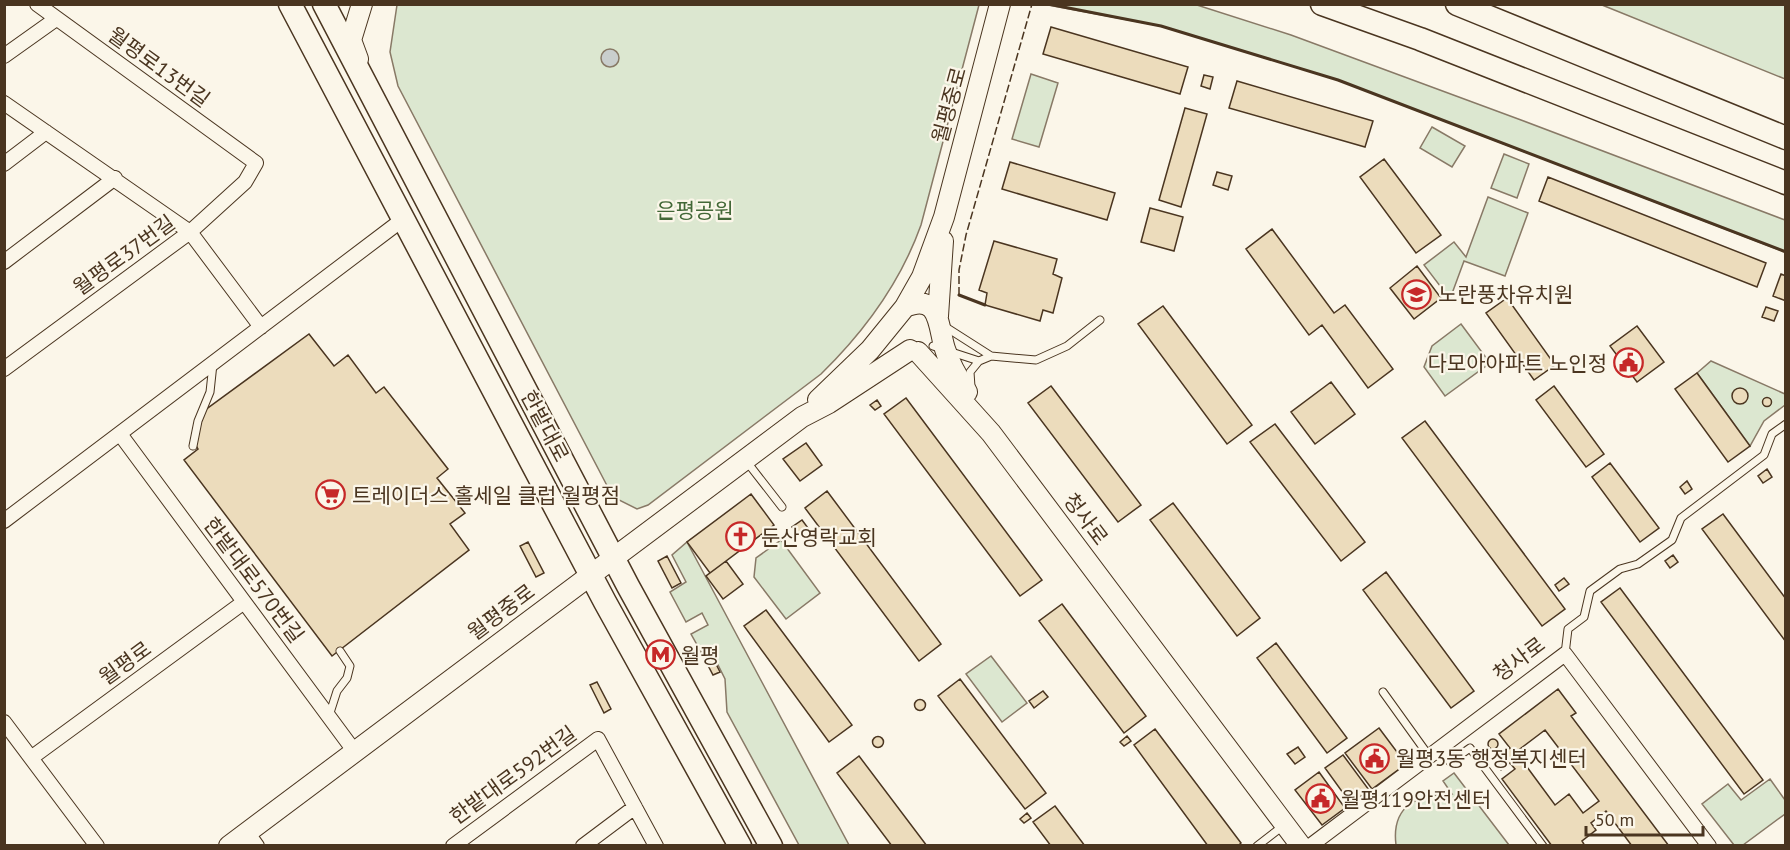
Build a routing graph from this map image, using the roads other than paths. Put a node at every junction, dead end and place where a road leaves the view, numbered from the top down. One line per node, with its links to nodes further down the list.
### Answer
1 (37, 4): 9 (street, 월평로13번길)
2 (279, 4): 10 (street)
3 (290, 4): 10 (main road)
4 (324, 4): 13 (main road, 한밭대로)
5 (362, 4): 13 (street)
6 (1000, 4): 20 (street, 월평중로)
7 (1322, 4): 19 (main road)
8 (1457, 4): 15 (main road)
9 (56, 19): 11 (street); 16 (street, 월평로13번길)
10 (312, 46): 21 (main road)
11 (4, 57)
12 (4, 103): 14 (street)
13 (375, 103): 41 (main road, 한밭대로)
14 (46, 132): 17 (street); 18 (street)
15 (1785, 138)
16 (256, 163): 22 (street, 월평로37번길)
17 (4, 164)
18 (115, 178): 22 (street); 23 (street)
19 (1785, 183)
20 (944, 217): 24 (street); 27 (street)
21 (402, 220): 26 (street); 42 (main road)
22 (190, 232): 26 (street); 31 (street, 월평로37번길)
23 (4, 262)
24 (900, 313): 27 (street); 27 (street); 33 (street)
25 (1100, 320): 28 (lane)
26 (261, 327): 30 (street)
27 (932, 338): 28 (lane); 29 (lane); 32 (street); 33 (street); 34 (street)
28 (991, 357): 29 (lane)
29 (979, 361): 32 (lane)
30 (213, 364): 36 (street); 37 (lane)
31 (4, 369)
32 (971, 399): 34 (street)
33 (802, 417): 38 (street, 월평중로)
34 (983, 423): 53 (street, 청사로)
35 (1785, 424): 45 (lane)
36 (120, 434): 40 (street); 43 (street, 한밭대로570번길)
37 (194, 446)
38 (745, 460): 39 (lane); 41 (street, 월평중로)
39 (782, 507)
40 (6, 517)
41 (614, 559): 42 (street, 월평중로); 61 (main road, 한밭대로)
42 (591, 576): 49 (street, 월평중로); 60 (main road)
43 (244, 602): 47 (street, 한밭대로570번길); 51 (street, 월평로)
44 (340, 651): 47 (lane)
45 (1565, 654): 50 (street, 청사로); 66 (street, 청사로)
46 (1383, 692): 50 (lane)
47 (329, 716): 49 (street, 한밭대로570번길)
48 (4, 722): 51 (street)
49 (355, 752): 54 (street, 월평중로)
50 (1434, 752): 64 (street, 청사로); 65 (lane)
51 (31, 758): 55 (street)
52 (635, 807): 57 (street, 한밭대로592번길); 58 (street); 59 (street)
53 (1285, 824): 62 (lane); 63 (street, 청사로)
54 (252, 839): 56 (street, 월평중로)
55 (97, 846)
56 (229, 846)
57 (453, 846)
58 (583, 846)
59 (656, 846)
60 (740, 846)
61 (771, 846)
62 (1257, 846)
63 (1301, 846)
64 (1310, 846)
65 (1543, 846)
66 (1709, 846)

